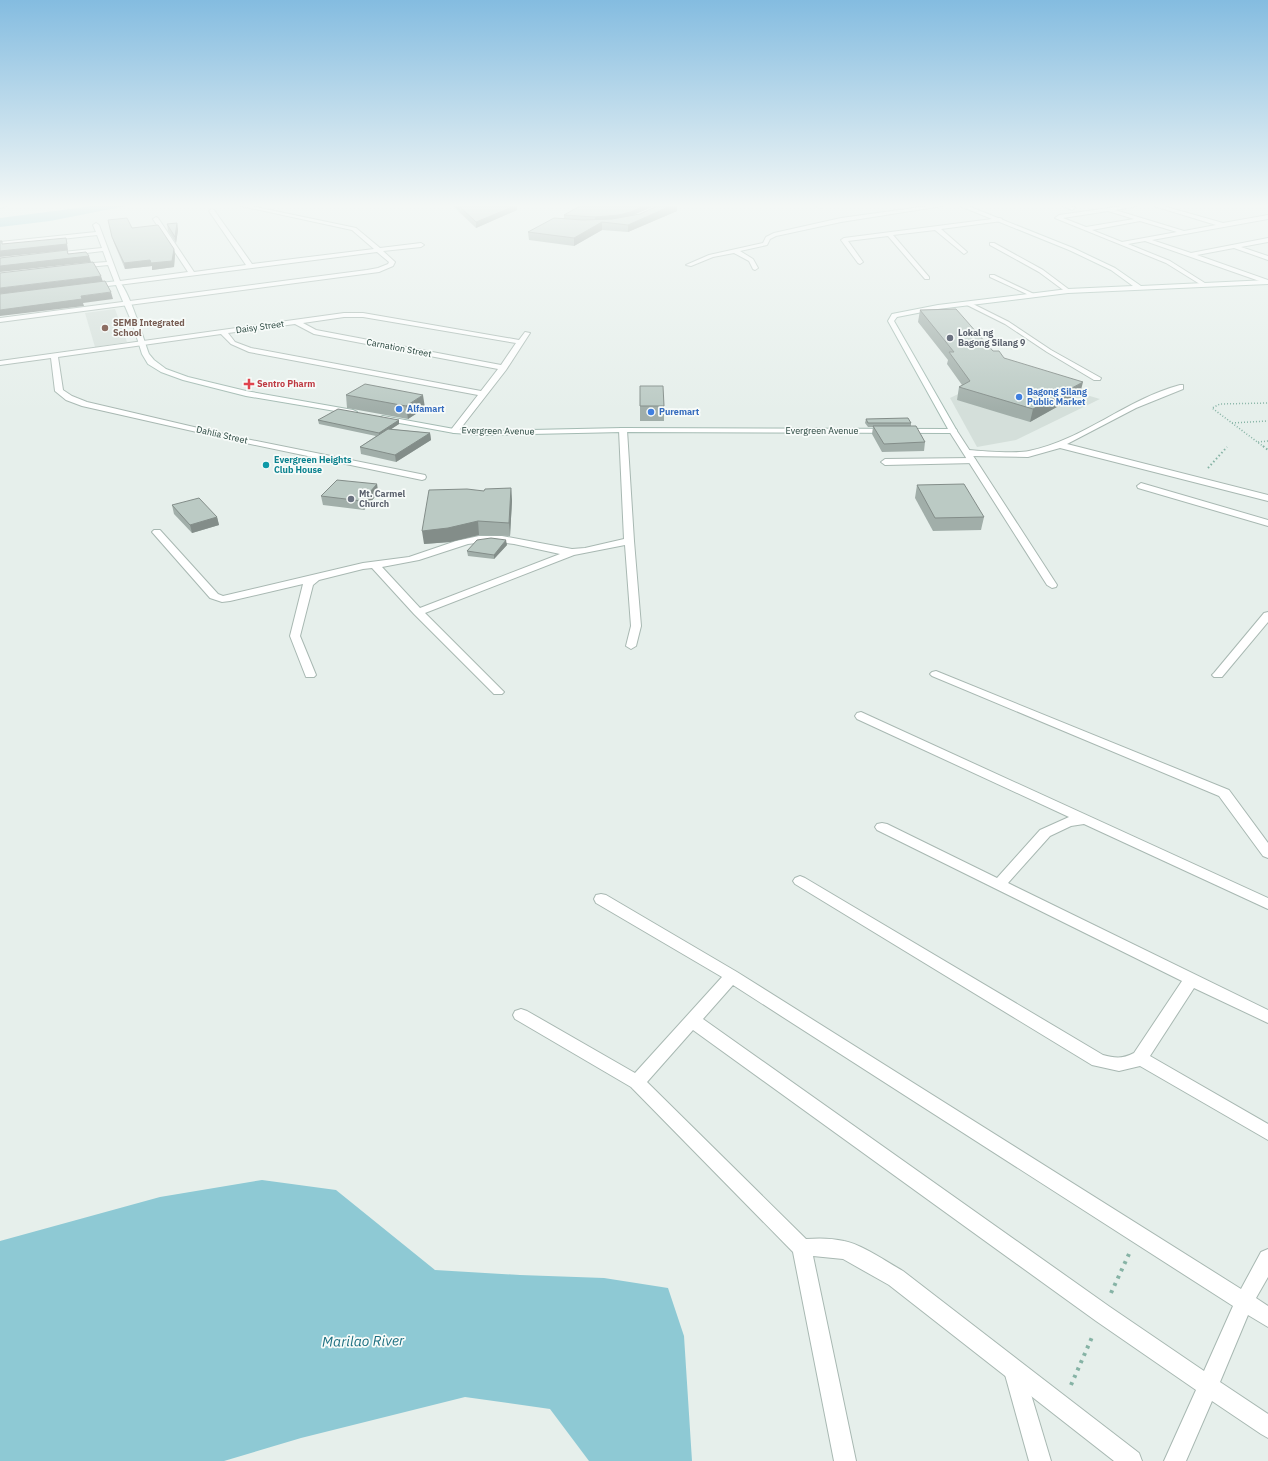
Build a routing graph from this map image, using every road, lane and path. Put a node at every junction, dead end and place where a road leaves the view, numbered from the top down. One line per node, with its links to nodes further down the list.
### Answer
1 (115, 274): 12 (street, Evergreen Avenue)
2 (191, 274): 12 (street)
3 (351, 274): 19 (street)
4 (924, 274): 10 (street)
5 (1048, 274): 16 (street)
6 (1120, 274): 15 (street)
7 (1188, 274): 13 (street)
8 (1246, 274): 11 (street)
9 (992, 276): 17 (street)
10 (927, 278)
11 (1268, 282): 13 (street)
12 (118, 283): 14 (street); 19 (street, Evergreen Avenue)
13 (1205, 285): 15 (street)
14 (87, 287)
15 (1140, 288): 16 (street)
16 (1068, 291): 17 (street)
17 (1033, 295): 18 (street)
18 (967, 303): 29 (street); 37 (street)
19 (128, 304): 20 (street); 25 (street, Evergreen Avenue)
20 (0, 320)
21 (297, 322): 22 (street, Daisy Street); 24 (street, Daisy Street); 28 (street, Carnation Street)
22 (223, 332): 25 (street, Daisy Street); 31 (street)
23 (527, 333): 24 (street)
24 (520, 342): 28 (street)
25 (142, 344): 26 (street, Daisy Street); 36 (street, Evergreen Avenue)
26 (54, 355): 27 (street, Daisy Street); 44 (street, Dahlia Street)
27 (0, 363)
28 (503, 368): 31 (street)
29 (1097, 378)
30 (1180, 387): 40 (street)
31 (483, 394): 36 (street)
32 (1268, 403): 34 (path)
33 (1268, 421): 34 (path)
34 (1232, 423): 38 (path)
35 (623, 430): 36 (street, Evergreen Avenue); 37 (street, Evergreen Avenue); 49 (street)
36 (454, 431)
37 (953, 431): 42 (street)
38 (1258, 442): 39 (path); 41 (path)
39 (1268, 442)
40 (1060, 445): 42 (street); 46 (street)
41 (1268, 450)
42 (970, 457): 43 (street); 53 (street)
43 (885, 462)
44 (422, 477)
45 (1141, 486): 47 (street)
46 (1268, 498)
47 (1268, 523)
48 (157, 532): 52 (street)
49 (629, 541): 50 (street); 56 (street)
50 (574, 552): 51 (street); 54 (street)
51 (375, 565): 52 (street); 54 (street)
52 (315, 578): 58 (street)
53 (1052, 585)
54 (418, 612): 60 (street)
55 (1268, 615): 59 (street)
56 (631, 646)
57 (936, 674): 64 (street)
58 (310, 675)
59 (1218, 675)
60 (498, 692)
61 (861, 716): 62 (street)
62 (1083, 820): 66 (street); 68 (street)
63 (882, 827): 66 (street)
64 (1268, 853)
65 (800, 881): 74 (street)
66 (998, 885): 70 (street)
67 (601, 899): 69 (street)
68 (1268, 904)
69 (732, 976): 73 (street); 79 (street)
70 (1192, 980): 72 (street); 74 (street)
71 (521, 1015): 75 (street)
72 (1268, 1017)
73 (693, 1021): 75 (street); 82 (street)
74 (1140, 1058): 76 (street)
75 (636, 1082): 77 (street)
76 (1268, 1134)
77 (802, 1248): 81 (street); 84 (street)
78 (1268, 1258): 79 (street)
79 (1244, 1302): 80 (street); 82 (street)
80 (1268, 1317)
81 (1014, 1371): 85 (street); 86 (street)
82 (1207, 1386): 83 (street); 87 (street)
83 (1268, 1427)
84 (845, 1461)
85 (1040, 1461)
86 (1131, 1461)
87 (1175, 1461)

